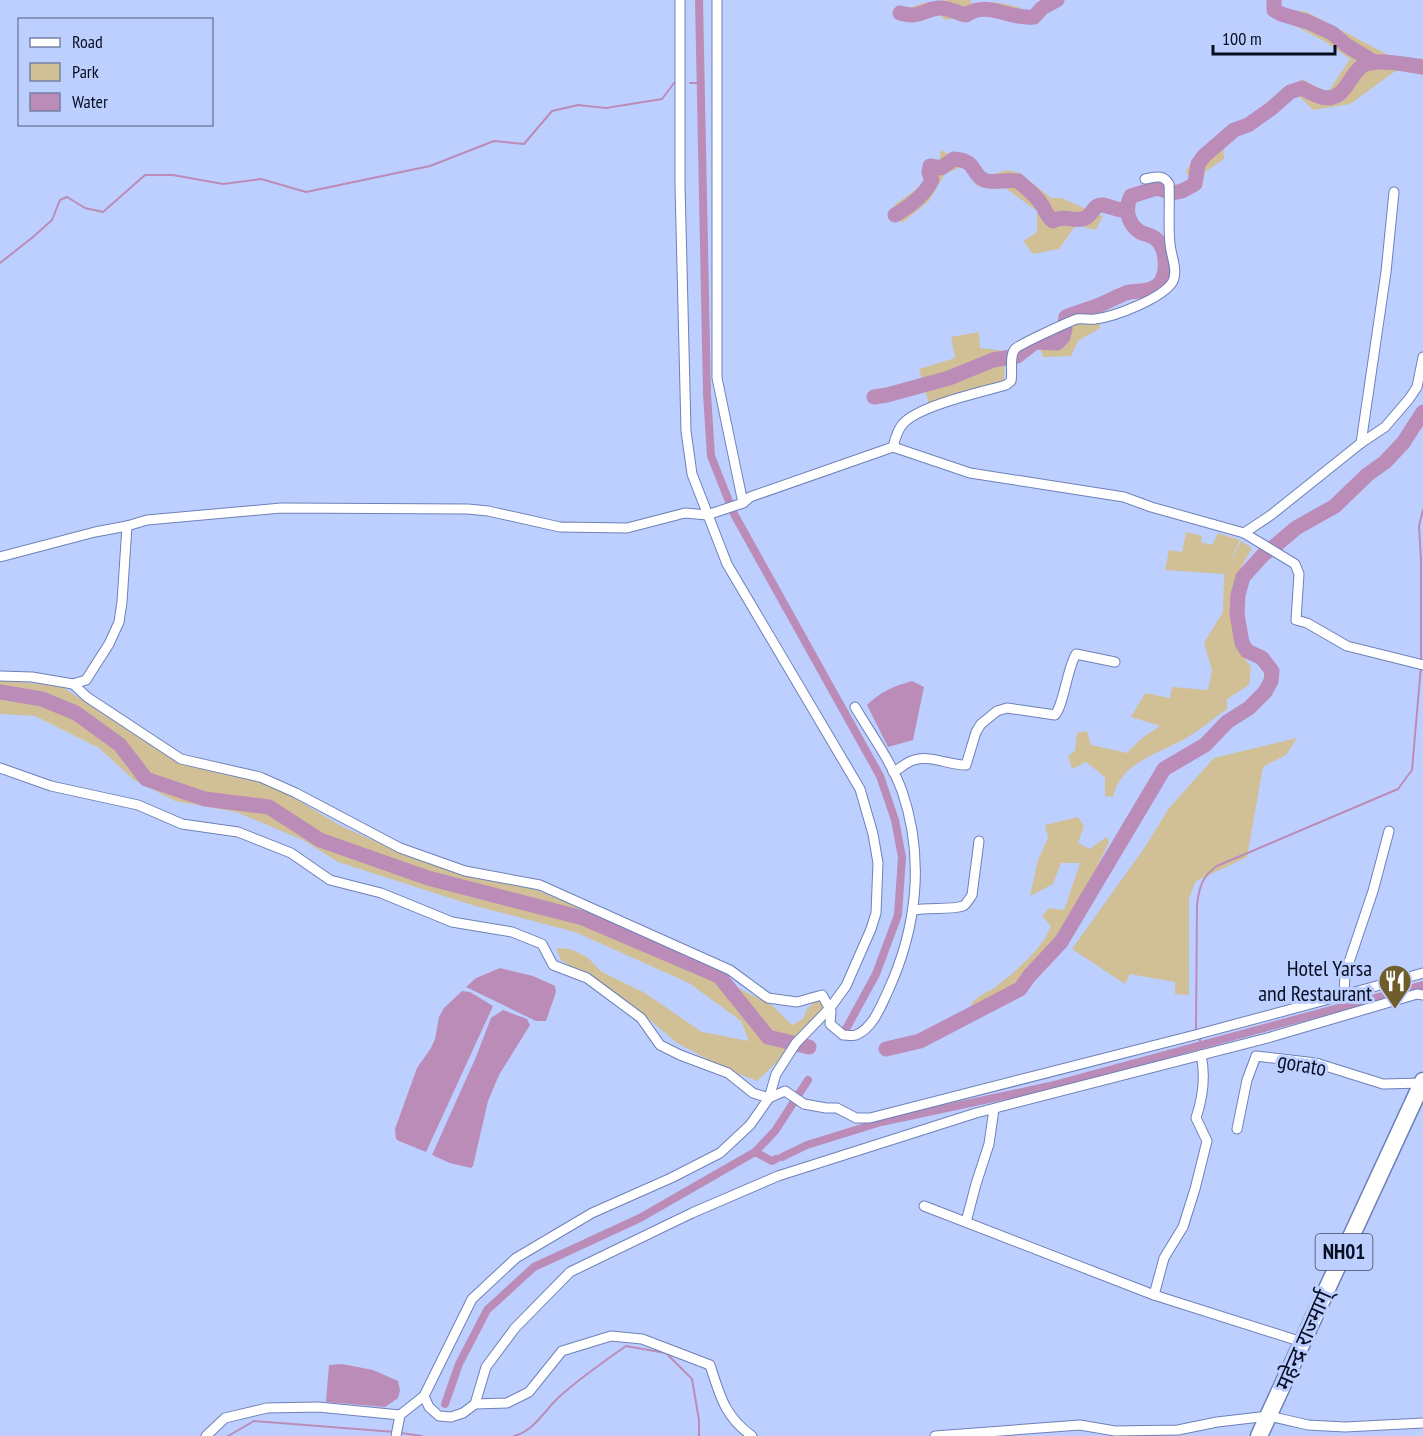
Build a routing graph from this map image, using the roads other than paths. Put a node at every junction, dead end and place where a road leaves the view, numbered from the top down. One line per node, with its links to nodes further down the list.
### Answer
1 (680, 0): 9 (street)
2 (717, 0): 8 (street)
3 (1145, 179): 7 (street)
4 (1394, 192): 6 (street)
5 (1423, 357): 6 (street)
6 (1360, 443): 11 (street)
7 (893, 447): 8 (street); 11 (street)
8 (738, 504): 9 (street)
9 (711, 514): 10 (street); 26 (street)
10 (127, 526): 12 (street); 16 (street)
11 (1245, 534): 14 (street)
12 (0, 556)
13 (1115, 662): 19 (street)
14 (1421, 664)
15 (0, 676): 16 (street)
16 (73, 684): 26 (street)
17 (855, 707): 19 (street)
18 (0, 768): 29 (street)
19 (893, 772): 22 (street)
20 (1389, 831): 25 (street)
21 (979, 841): 22 (street)
22 (914, 910): 26 (street)
23 (1423, 973): 25 (street)
24 (1423, 994): 27 (street)
25 (1344, 995): 29 (street)
26 (830, 1008): 29 (street)
27 (1201, 1054): 30 (street); 34 (street)
28 (1423, 1082): 31 (street, gorato); 35 (highway, महेन्द्र राज्मार्ग् / NH01)
29 (769, 1098): 36 (street)
30 (994, 1109): 33 (street); 37 (street)
31 (1237, 1129)
32 (924, 1206): 33 (street)
33 (966, 1222): 34 (street)
34 (1154, 1295): 35 (street)
35 (1302, 1342): 40 (highway, महेन्द्र राज्मार्ग् / NH01)
36 (424, 1396): 37 (street); 38 (street)
37 (476, 1404): 43 (street)
38 (400, 1415): 41 (street); 42 (street)
39 (1423, 1423): 40 (street)
40 (1265, 1425): 44 (street)
41 (206, 1436)
42 (396, 1436)
43 (752, 1436)
44 (934, 1436)

